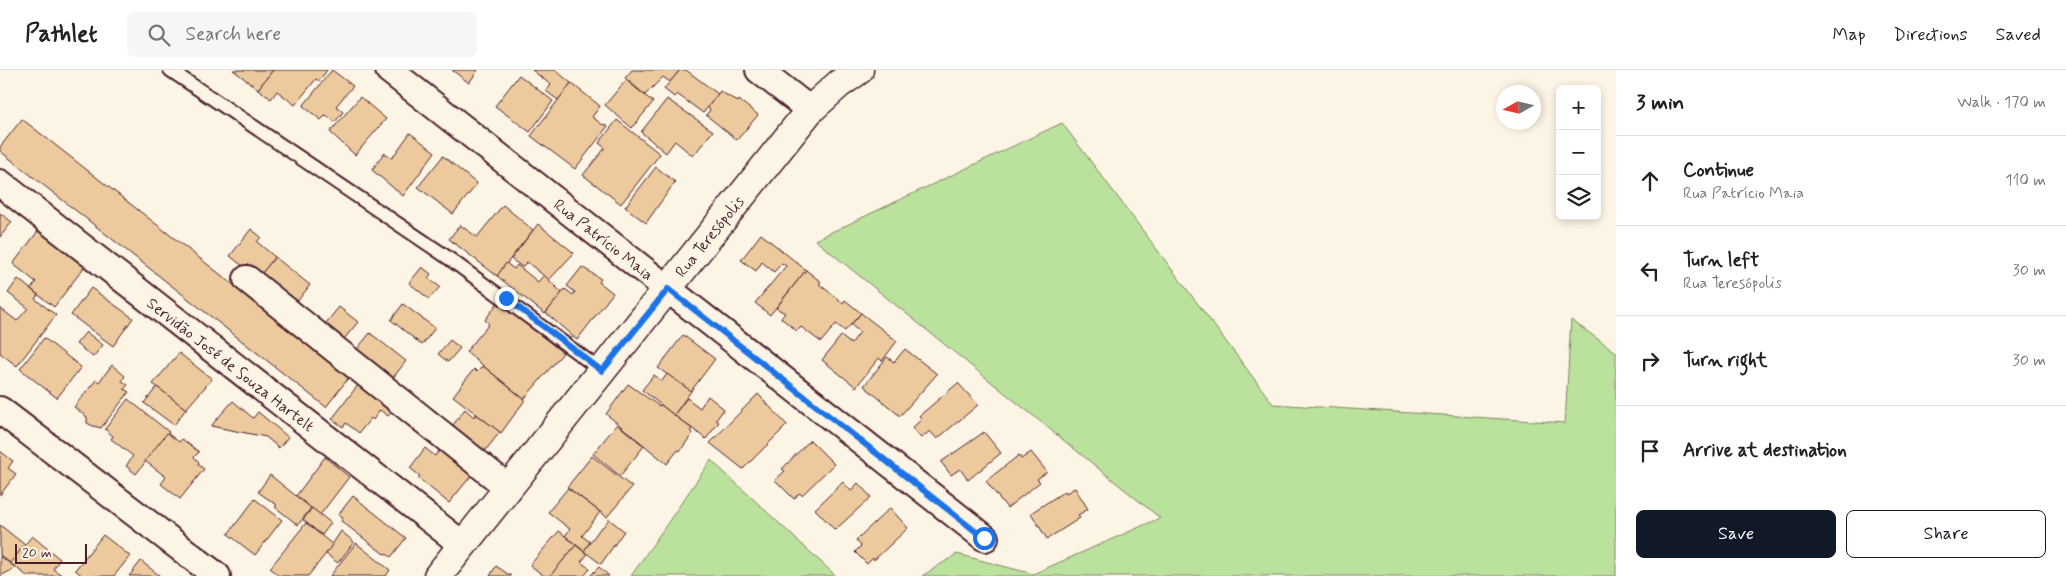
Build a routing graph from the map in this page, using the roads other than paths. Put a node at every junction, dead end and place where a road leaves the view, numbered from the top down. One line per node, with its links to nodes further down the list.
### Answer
1 (170, 70): 9 (lane)
2 (389, 70): 8 (street, Rua Patrício Maia)
3 (759, 70): 5 (street)
4 (859, 70): 5 (street, Rua Teresópolis)
5 (810, 110): 8 (street, Rua Teresópolis)
6 (0, 183): 13 (street, Servidão José de Souza Hartelt)
7 (247, 279): 11 (street)
8 (668, 289): 9 (street, Rua Teresópolis); 12 (street, Rua Patrício Maia)
9 (602, 371): 11 (street, Rua Teresópolis)
10 (0, 410): 14 (street)
11 (508, 488): 13 (street, Rua Teresópolis)
12 (984, 538)
13 (463, 545): 15 (street, Rua Teresópolis)
14 (217, 576)
15 (438, 576)

